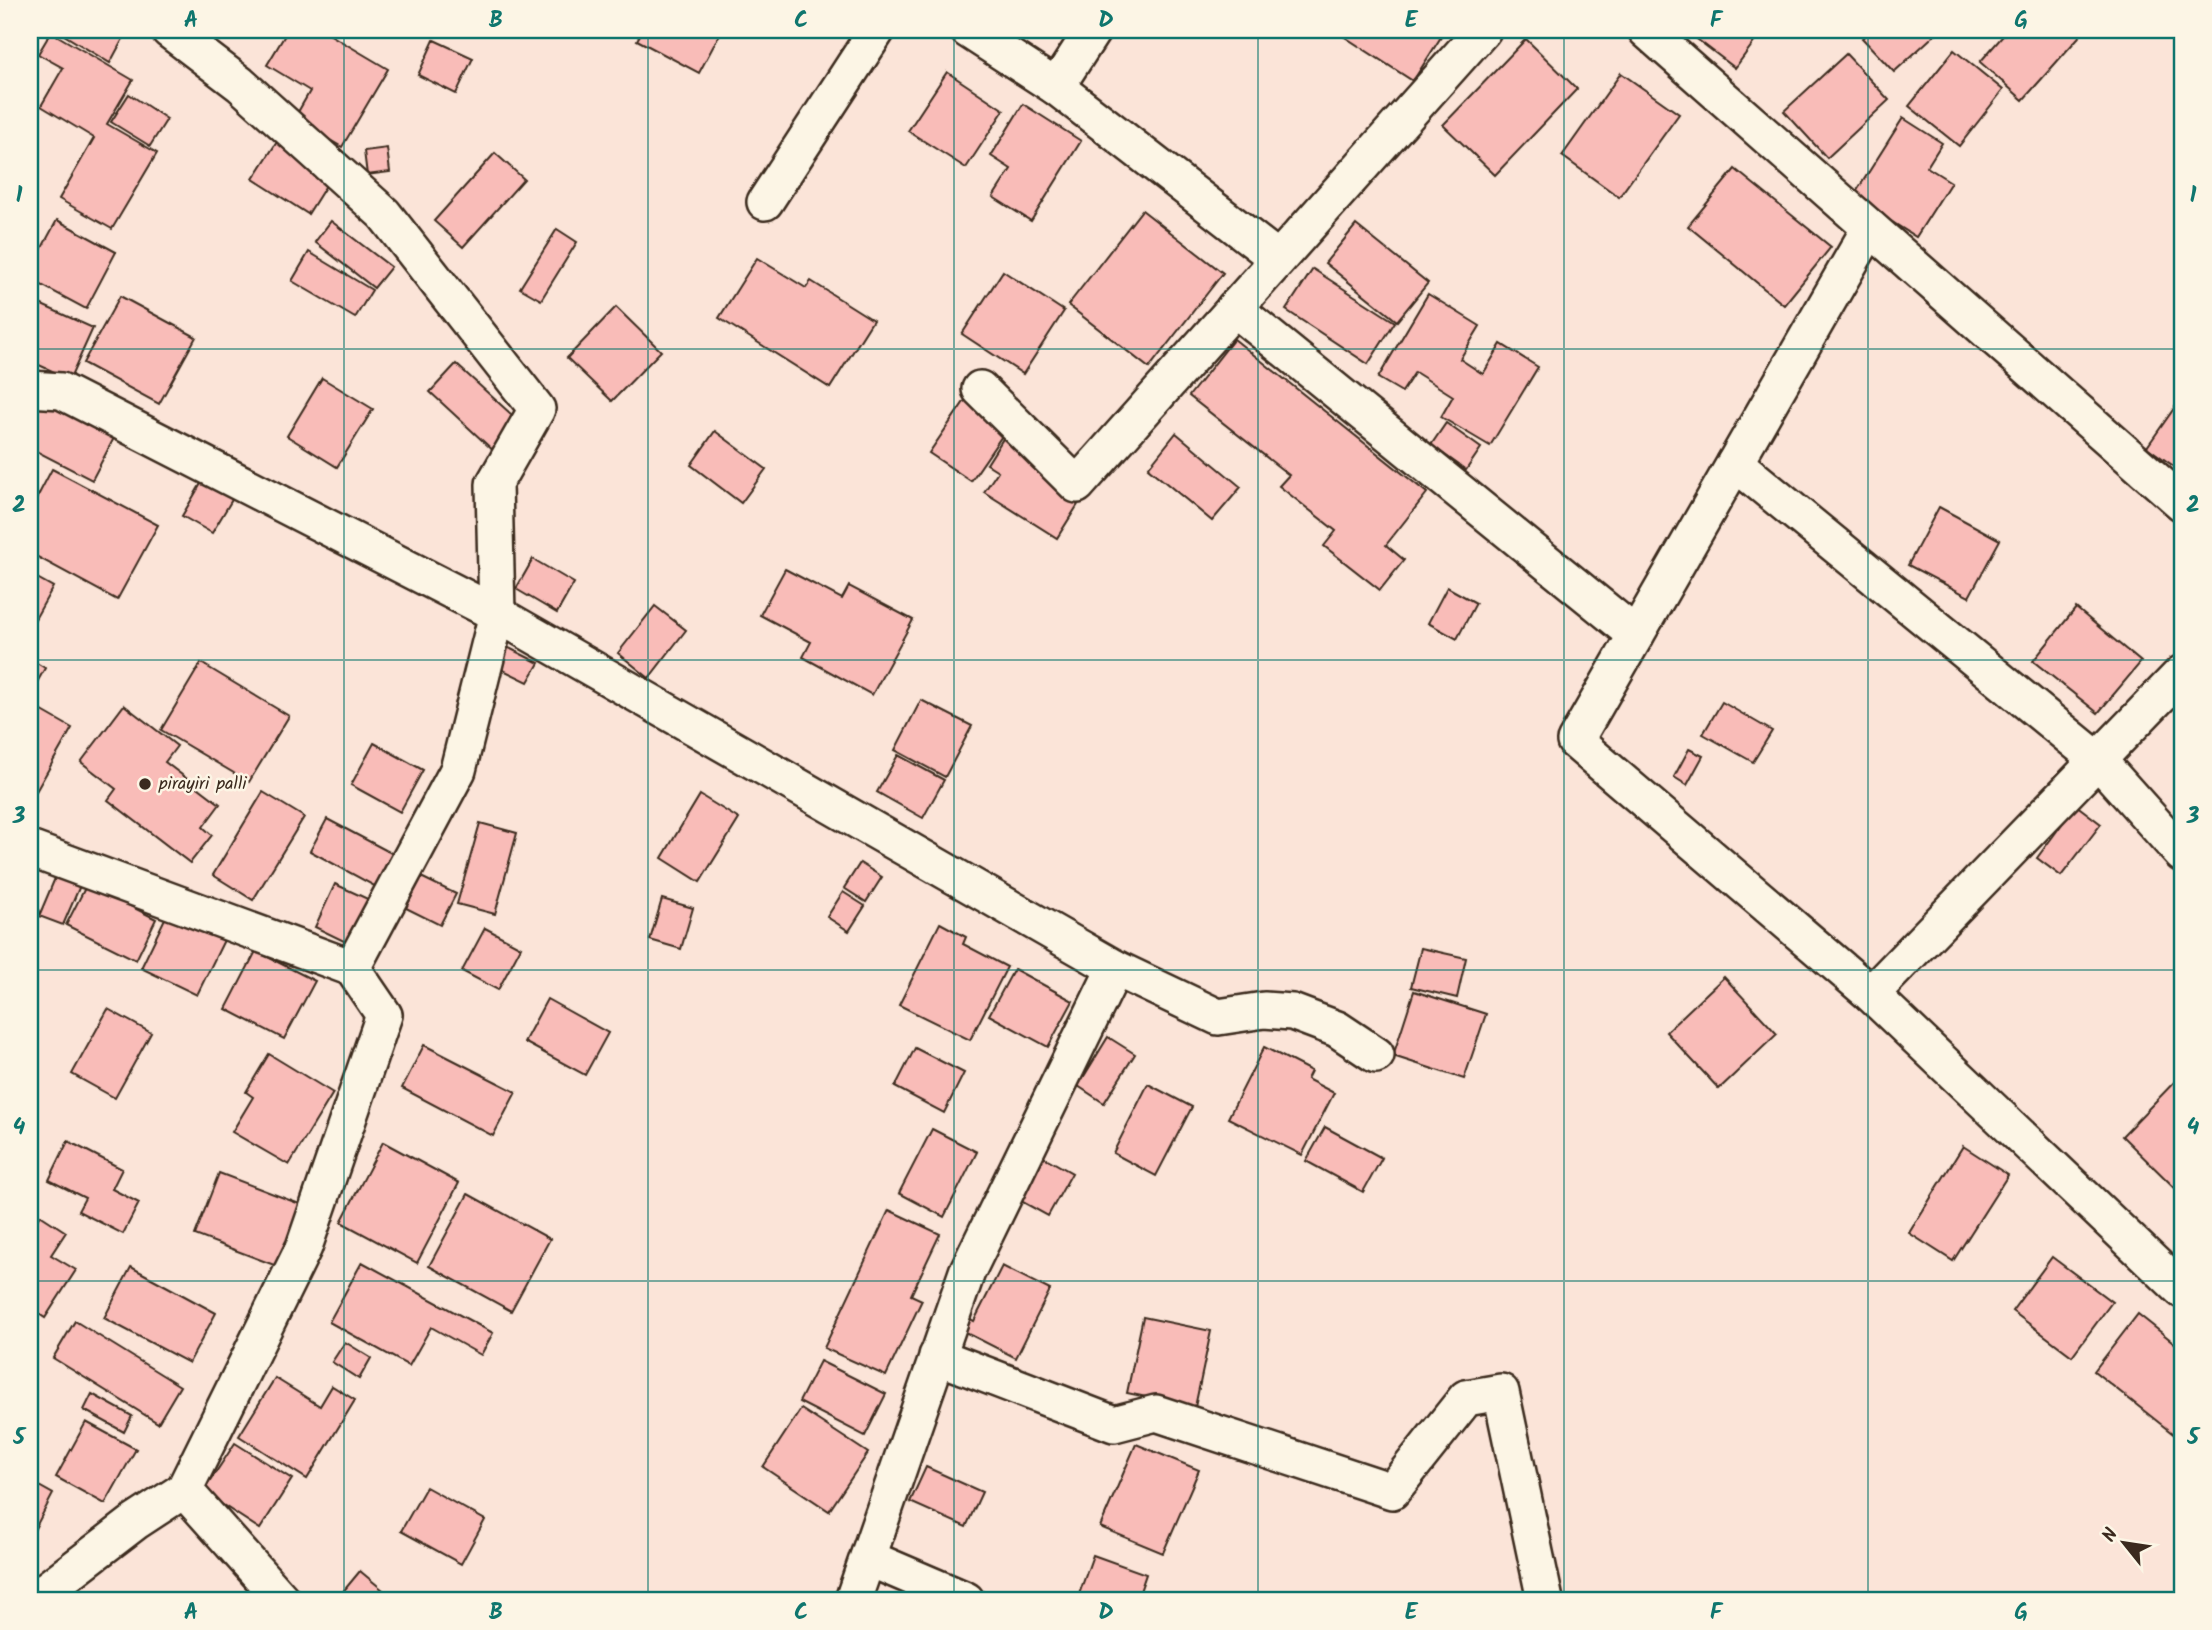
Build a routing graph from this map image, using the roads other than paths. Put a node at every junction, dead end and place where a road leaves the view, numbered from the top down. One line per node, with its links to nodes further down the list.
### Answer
1 (169, 30): 16 (street)
2 (877, 30): 8 (street)
3 (968, 30): 7 (street)
4 (1093, 30): 7 (street)
5 (1483, 30): 10 (street)
6 (1646, 30): 9 (street)
7 (1056, 87): 10 (street)
8 (765, 202)
9 (1870, 228): 14 (street); 15 (street)
10 (1278, 259): 11 (street)
11 (1234, 308): 13 (street); 17 (street)
12 (30, 389): 16 (street)
13 (980, 389)
14 (1735, 463): 17 (street); 19 (street)
15 (2182, 503)
16 (497, 614): 22 (street); 23 (street)
17 (1636, 635): 24 (street)
18 (2182, 673): 19 (street)
19 (2098, 760): 21 (street); 24 (street)
20 (30, 849): 22 (street)
21 (2182, 854)
22 (352, 968): 28 (street)
23 (1115, 968): 25 (street); 27 (street)
24 (1871, 994): 26 (street)
25 (1376, 1055)
26 (2182, 1290)
27 (937, 1356): 29 (street); 34 (street)
28 (184, 1490): 30 (street); 31 (street)
29 (869, 1558): 32 (street); 33 (street)
30 (30, 1591)
31 (282, 1600)
32 (853, 1600)
33 (966, 1600)
34 (1545, 1600)

